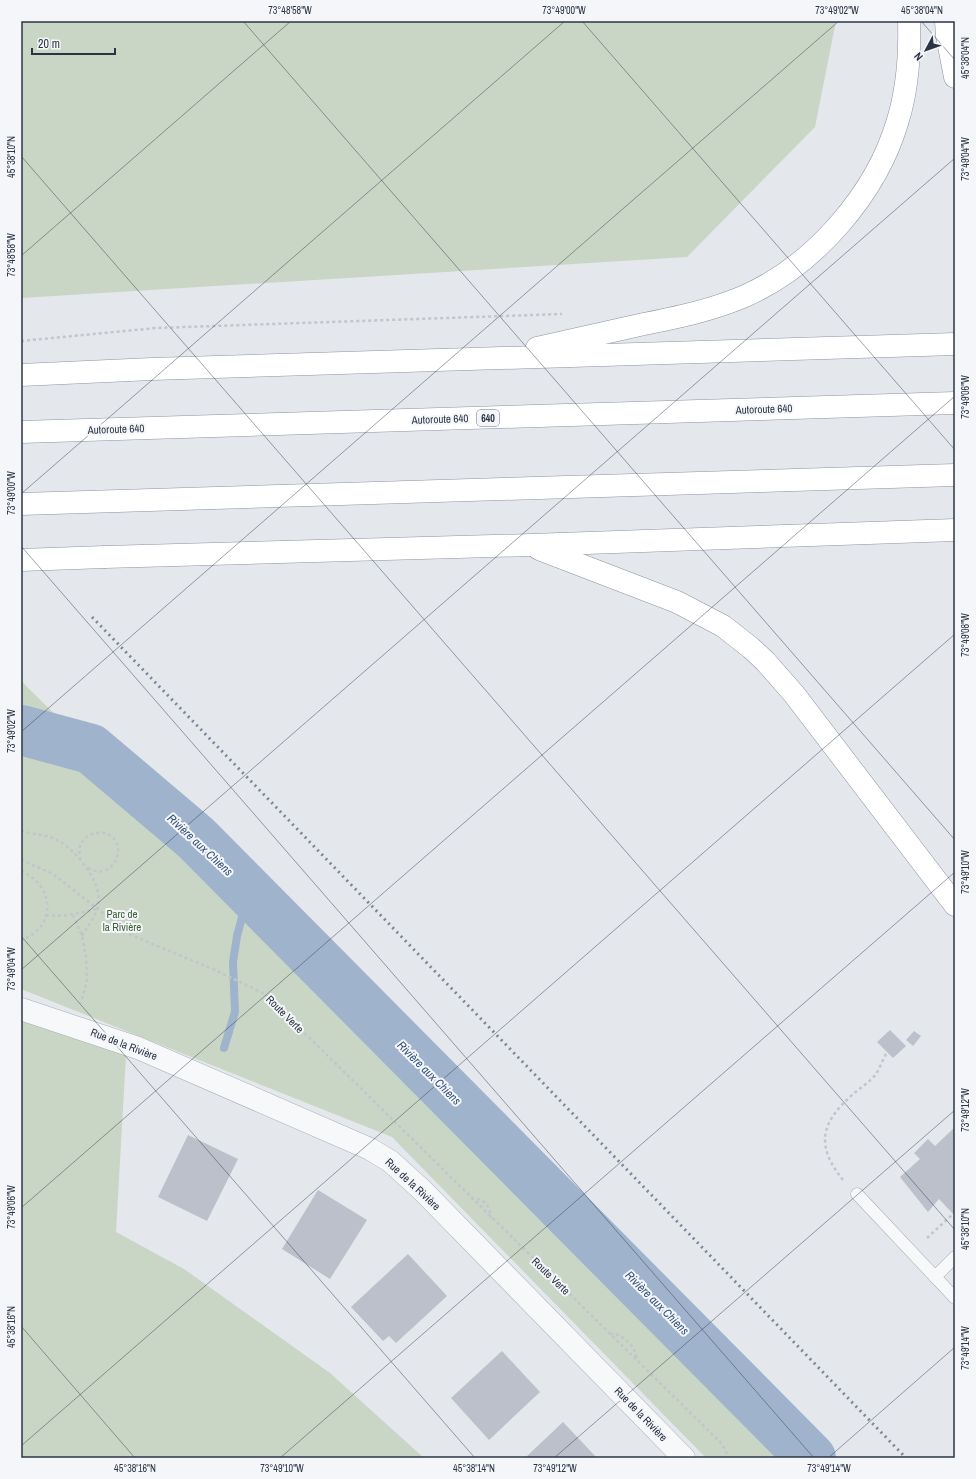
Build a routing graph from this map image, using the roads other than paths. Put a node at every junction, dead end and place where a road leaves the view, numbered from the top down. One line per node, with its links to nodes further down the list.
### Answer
1 (909, 21): 5 (highway)
2 (946, 21): 3 (highway)
3 (955, 77)
4 (955, 344): 5 (highway)
5 (482, 360): 6 (highway)
6 (21, 375)
7 (955, 403): 8 (highway, Autoroute 640 / 640)
8 (21, 432)
9 (955, 475): 10 (highway)
10 (21, 504)
11 (955, 530): 12 (highway)
12 (531, 545): 13 (highway, bridge); 14 (highway)
13 (21, 560)
14 (955, 905)
15 (21, 1009): 20 (street, Rue de la Rivière)
16 (857, 1194): 18 (lane)
17 (955, 1257): 18 (lane)
18 (934, 1277): 19 (lane)
19 (955, 1298)
20 (684, 1458)

